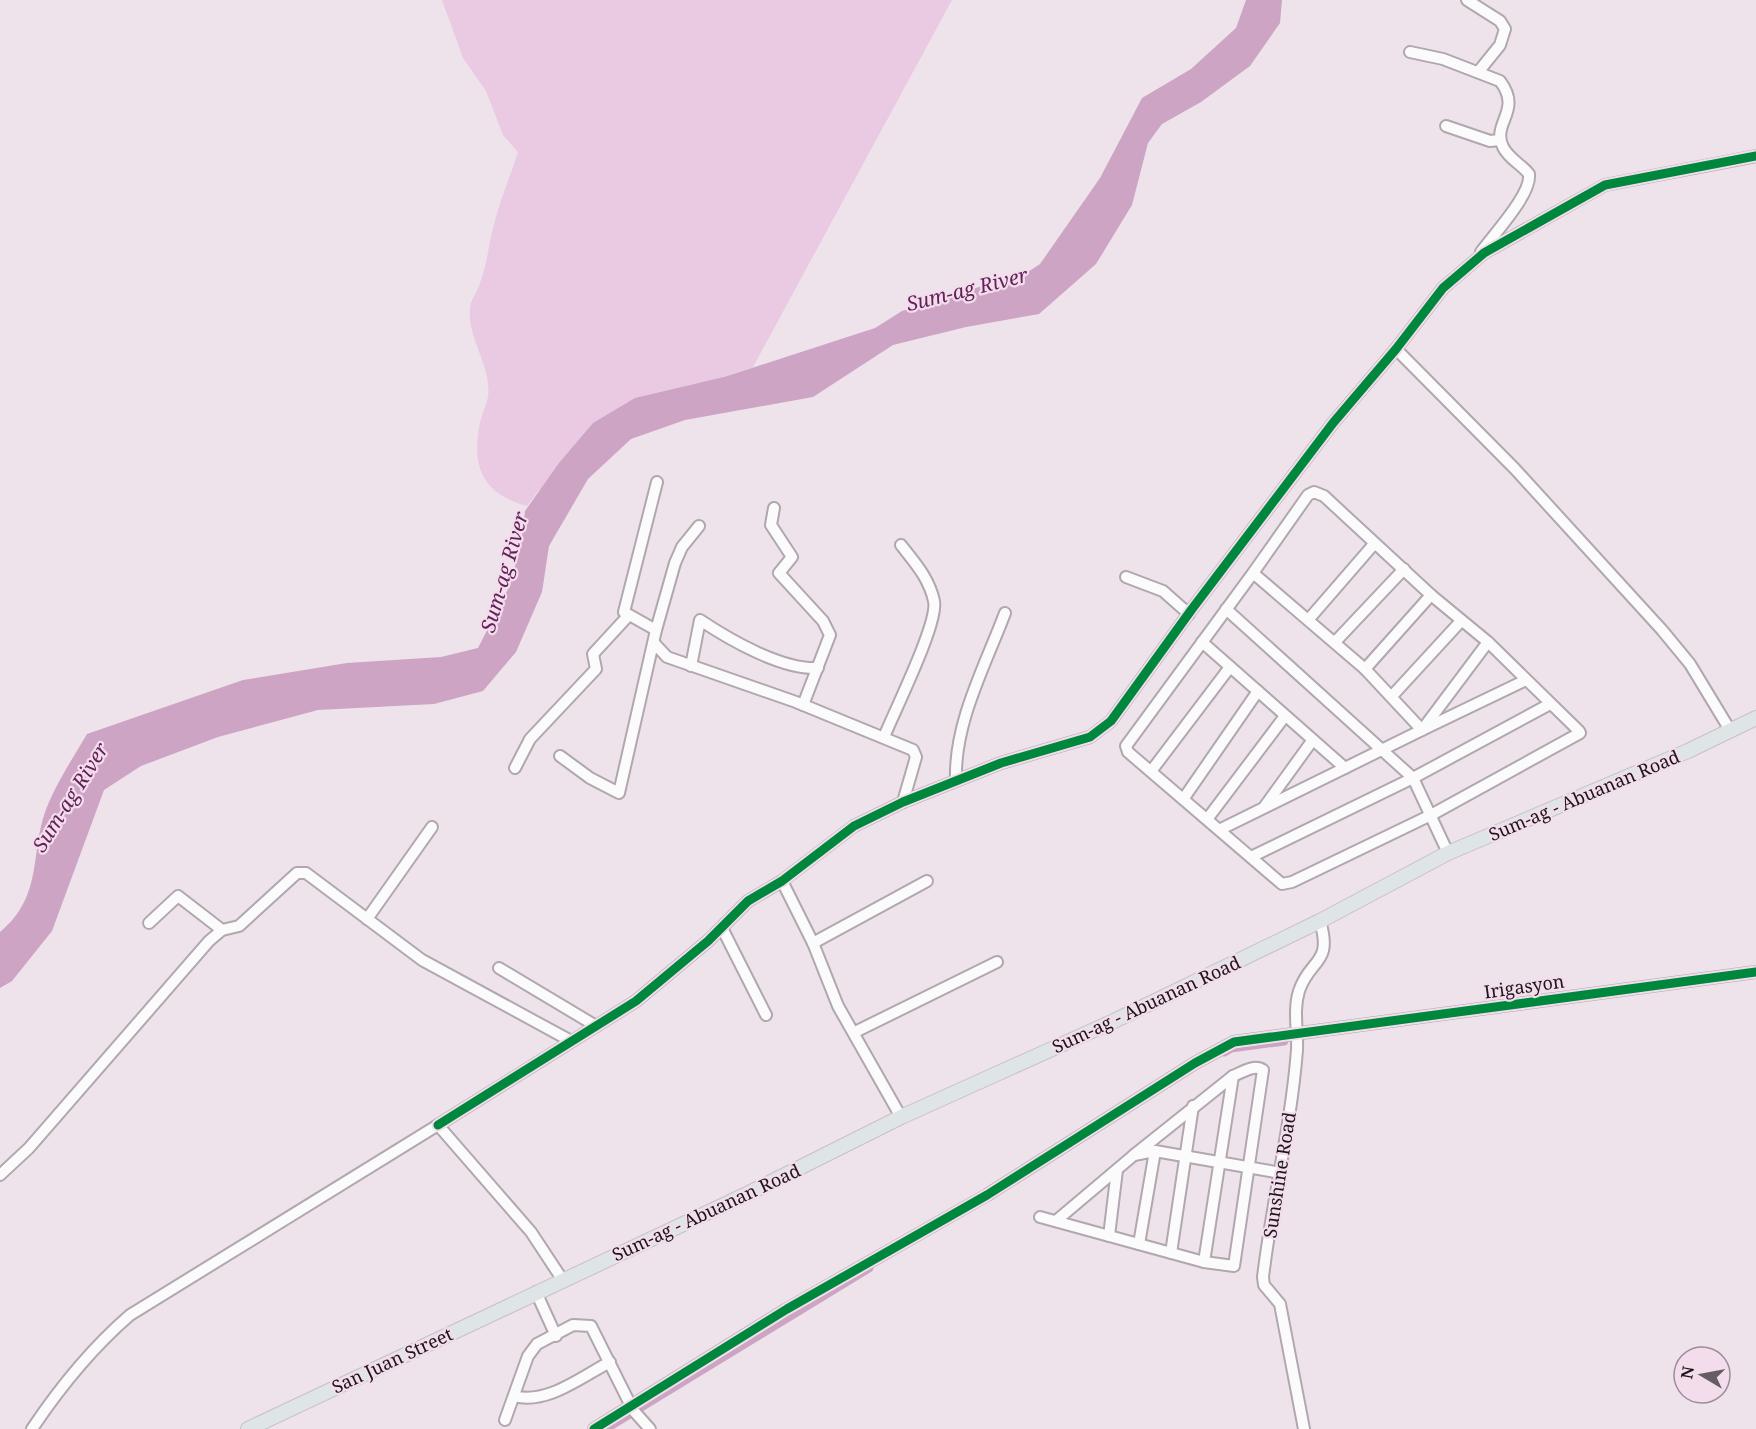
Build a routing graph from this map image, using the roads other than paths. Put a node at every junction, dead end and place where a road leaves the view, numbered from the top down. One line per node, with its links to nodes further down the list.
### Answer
1 (1467, 0): 3 (street)
2 (1410, 52): 3 (street)
3 (1479, 71): 5 (street)
4 (1446, 126): 5 (street)
5 (1500, 140): 7 (street)
6 (1756, 156): 7 (street)
7 (1476, 259): 8 (street)
8 (1396, 349): 20 (street); 41 (street)
9 (657, 482): 21 (street)
10 (774, 508): 31 (street)
11 (699, 525): 24 (street)
12 (1374, 544): 14 (street); 15 (street); 22 (street)
13 (901, 545): 42 (street)
14 (1404, 569): 17 (street); 26 (street)
15 (1253, 573): 18 (street); 22 (street)
16 (1126, 577): 20 (street)
17 (1431, 595): 23 (street); 32 (street)
18 (1226, 609): 25 (street); 44 (street)
19 (1005, 613): 50 (street)
20 (1189, 614): 50 (street)
21 (628, 616): 24 (street); 46 (street)
22 (1309, 619): 26 (street)
23 (1461, 621): 27 (street); 35 (street)
24 (656, 630): 28 (street)
25 (1202, 642): 30 (street); 48 (street)
26 (1335, 642): 32 (street)
27 (1488, 642): 33 (street); 40 (street)
28 (654, 643): 29 (street); 45 (street)
29 (691, 666): 31 (street); 37 (street)
30 (1230, 667): 34 (street); 48 (street)
31 (818, 668): 37 (street)
32 (1365, 669): 35 (street)
33 (1526, 680): 36 (street); 40 (street)
34 (1258, 691): 38 (street); 51 (street)
35 (1392, 696): 40 (street)
36 (1550, 704): 49 (street); 54 (street)
37 (803, 705): 42 (street)
38 (1285, 716): 43 (street); 55 (street)
39 (1756, 718): 41 (main road, Sum-ag - Abuanan Road)
40 (1422, 730): 44 (street)
41 (1730, 730): 58 (main road, Sum-ag - Abuanan Road)
42 (884, 736): 52 (street)
43 (1312, 741): 47 (street); 53 (street)
44 (1384, 750): 47 (street); 49 (street)
45 (560, 756)
46 (515, 768)
47 (1345, 768): 53 (street)
48 (1152, 770): 51 (street)
49 (1413, 778): 54 (street); 59 (street)
50 (956, 780): 52 (street)
51 (1184, 798): 55 (street)
52 (903, 802): 60 (street)
53 (1263, 808): 57 (street)
54 (1431, 815): 58 (street); 59 (street)
55 (1208, 818): 57 (street)
56 (432, 827): 62 (street)
57 (1221, 829): 59 (street)
58 (1448, 853): 63 (main road, Sum-ag - Abuanan Road)
59 (1251, 857)
60 (782, 881): 65 (street); 67 (street)
61 (927, 881): 67 (street)
62 (367, 919): 66 (street); 75 (street)
63 (1320, 921): 74 (street, Sunshine Road); 78 (main road, Sum-ag - Abuanan Road)
64 (149, 923): 66 (street)
65 (722, 928): 71 (street); 72 (street)
66 (222, 930): 87 (street)
67 (813, 943): 73 (street)
68 (997, 962): 73 (street)
69 (499, 968): 72 (street)
70 (1756, 972): 74 (street, Irigasyon)
71 (766, 1015)
72 (596, 1026): 75 (street)
73 (855, 1032): 78 (street)
74 (1297, 1035): 86 (street, Sunshine Road); 99 (street, Irigasyon)
75 (571, 1041): 79 (street)
76 (1233, 1076): 77 (street); 83 (street); 84 (street)
77 (1193, 1106): 81 (street); 82 (street)
78 (901, 1117): 94 (main road, Sum-ag - Abuanan Road)
79 (438, 1125): 94 (street); 101 (street)
80 (1155, 1151): 81 (street); 82 (street); 91 (street)
81 (1134, 1155): 85 (street)
82 (1187, 1156): 83 (street); 92 (street)
83 (1219, 1162): 84 (street); 93 (street)
84 (1250, 1167): 86 (street); 93 (street)
85 (1117, 1170): 89 (street); 90 (street)
86 (1281, 1173): 105 (street, Sunshine Road)
87 (0, 1175)
88 (1040, 1217): 89 (street)
89 (1057, 1220): 90 (street)
90 (1109, 1236): 91 (street)
91 (1139, 1244): 92 (street)
92 (1171, 1253): 93 (street)
93 (1204, 1262)
94 (562, 1279): 95 (main road, Sum-ag - Abuanan Road)
95 (536, 1292): 96 (street); 102 (main road, San Juan Street)
96 (556, 1336): 97 (street); 98 (street)
97 (610, 1362): 98 (street); 99 (street)
98 (514, 1396): 100 (street)
99 (634, 1410): 103 (street, Irigasyon); 104 (street)
100 (505, 1420)
101 (32, 1429)
102 (248, 1429)
103 (594, 1429)
104 (650, 1429)
105 (1304, 1429)

